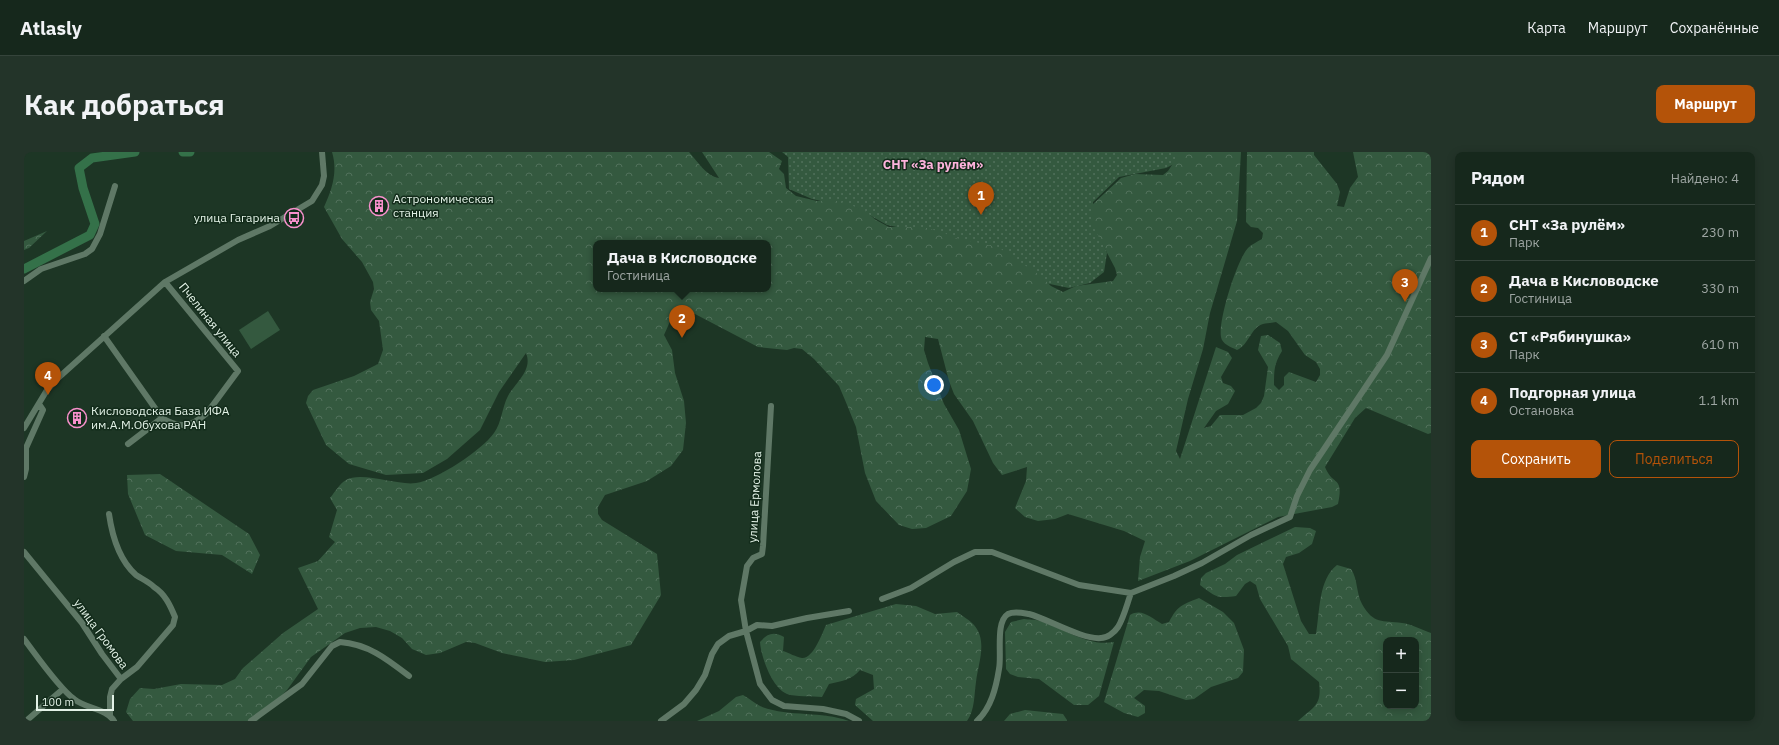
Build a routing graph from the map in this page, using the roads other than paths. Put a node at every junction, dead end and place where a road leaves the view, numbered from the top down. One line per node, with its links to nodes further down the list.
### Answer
1 (322, 152): 5 (street)
2 (115, 186): 4 (street)
3 (1431, 258): 15 (street)
4 (24, 281)
5 (164, 282): 6 (street); 9 (street, Пчелиная улица)
6 (104, 336): 7 (street); 9 (street)
7 (39, 404): 10 (street); 12 (street)
8 (771, 406): 18 (street, улица Ермолова)
9 (162, 418): 11 (street)
10 (24, 428)
11 (128, 444)
12 (24, 477)
13 (109, 514): 21 (street)
14 (24, 552): 21 (street, улица Громова)
15 (1131, 593): 16 (street); 29 (street)
16 (882, 599)
17 (849, 611): 18 (street)
18 (746, 631): 27 (street); 28 (street, улица Ермолова)
19 (24, 639): 22 (street)
20 (409, 676): 26 (street)
21 (121, 679): 23 (street, улица Громова)
22 (63, 689): 23 (street); 24 (street)
23 (110, 715): 25 (street)
24 (26, 721)
25 (114, 721)
26 (252, 721)
27 (661, 721)
28 (858, 721)
29 (976, 721)

